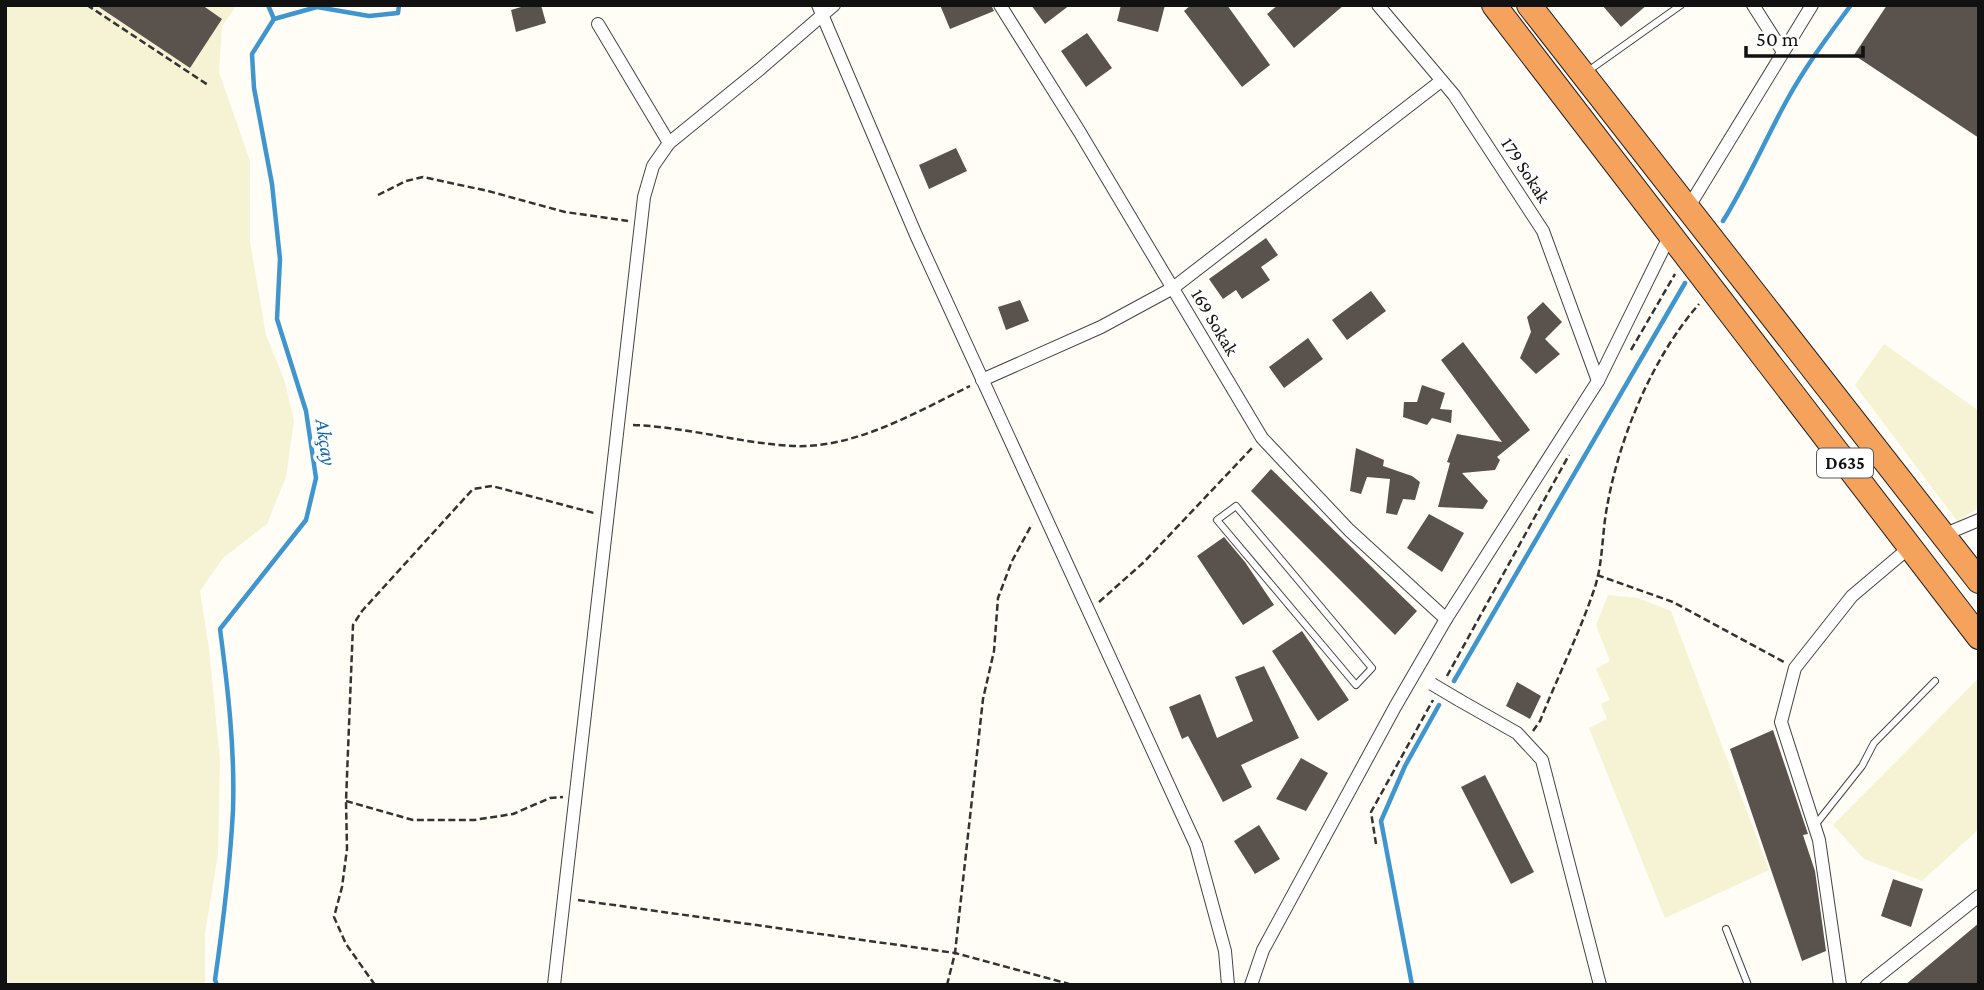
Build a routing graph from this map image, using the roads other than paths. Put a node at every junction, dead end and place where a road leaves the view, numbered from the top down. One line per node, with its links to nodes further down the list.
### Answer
1 (834, 5): 9 (street)
2 (1000, 5): 17 (street, 169 Sokak)
3 (1378, 5): 13 (street, 179 Sokak)
4 (1494, 5): 16 (highway, D635)
5 (1530, 5): 12 (highway, D635)
6 (1681, 5): 12 (lane)
7 (1753, 5): 11 (street)
8 (1812, 5): 11 (street)
9 (820, 10): 14 (street); 18 (street)
10 (598, 24): 14 (street)
11 (1783, 52): 15 (street)
12 (1583, 74): 15 (highway, D635)
13 (1441, 81): 17 (street); 19 (street, 179 Sokak)
14 (669, 143): 32 (street)
15 (1688, 208): 22 (highway, D635)
16 (1670, 235): 19 (street); 23 (highway, D635)
17 (1172, 288): 18 (street); 25 (street, 169 Sokak)
18 (982, 380): 33 (street)
19 (1598, 382): 25 (street)
20 (1236, 506): 20 (lane)
21 (1979, 520): 22 (street)
22 (1943, 535): 24 (highway, D635)
23 (1910, 547): 26 (highway, D635); 29 (street)
24 (1979, 581)
25 (1446, 619): 27 (street)
26 (1979, 637)
27 (1414, 674): 34 (street); 35 (street, bridge)
28 (1935, 681): 29 (lane)
29 (1815, 826): 37 (street)
30 (1979, 896): 38 (street)
31 (1726, 929): 36 (lane)
32 (554, 985)
33 (1228, 985)
34 (1251, 985)
35 (1600, 985)
36 (1748, 985)
37 (1840, 985)
38 (1867, 985)

